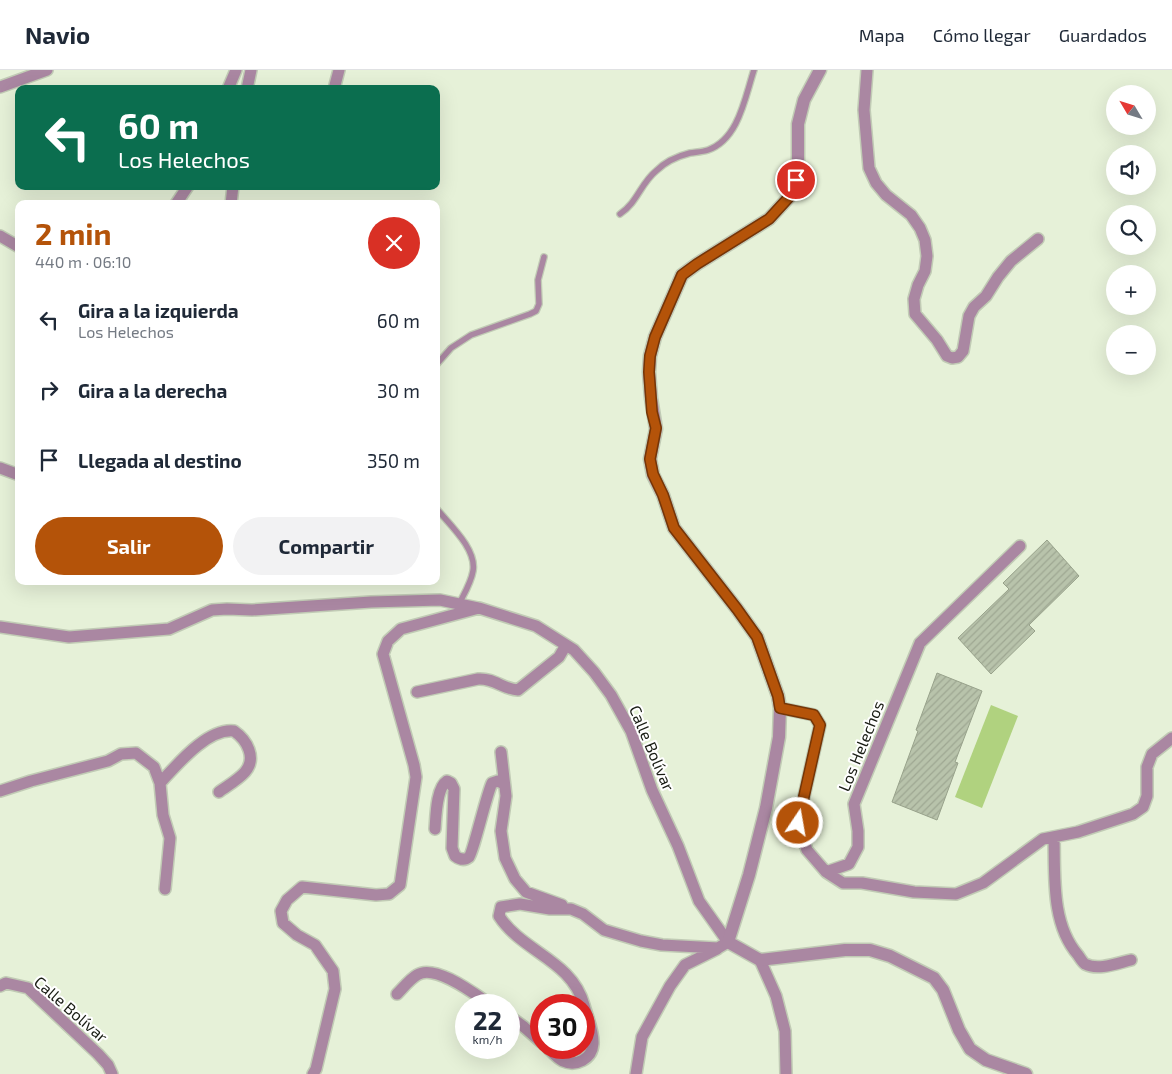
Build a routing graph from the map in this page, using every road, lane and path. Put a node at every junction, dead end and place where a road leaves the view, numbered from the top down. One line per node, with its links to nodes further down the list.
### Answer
1 (48, 70): 11 (street)
2 (236, 70): 8 (street)
3 (251, 70): 9 (street)
4 (339, 70): 10 (street)
5 (754, 70): 12 (lane)
6 (820, 70): 27 (street)
7 (868, 70): 14 (street)
8 (230, 85)
9 (248, 85)
10 (335, 85)
11 (0, 87)
12 (620, 214)
13 (0, 236): 15 (street)
14 (1038, 238)
15 (15, 245)
16 (544, 257): 17 (lane)
17 (440, 360)
18 (0, 468): 19 (street)
19 (15, 474)
20 (440, 513): 22 (lane)
21 (1020, 546): 36 (street, Los Helechos)
22 (459, 604): 23 (street, Calle Bolívar); 24 (street, Calle Bolívar)
23 (479, 608): 25 (street, Calle Bolívar); 51 (street)
24 (0, 627)
25 (566, 645): 26 (street); 39 (street, Calle Bolívar)
26 (417, 692)
27 (780, 708): 36 (street); 39 (street)
28 (1172, 738): 35 (street)
29 (502, 752): 31 (street)
30 (160, 783): 32 (street); 33 (street); 37 (street)
31 (504, 784): 34 (street); 38 (street)
32 (0, 791)
33 (220, 792)
34 (435, 829)
35 (1054, 837): 36 (street); 41 (street)
36 (826, 872)
37 (165, 889)
38 (571, 909): 39 (street); 45 (street)
39 (723, 945): 40 (street, Calle Bolívar); 52 (street)
40 (760, 960): 53 (street); 54 (street)
41 (1131, 960)
42 (0, 986): 50 (street, Calle Bolívar)
43 (397, 994): 44 (street)
44 (474, 994)
45 (579, 994)
46 (520, 1024): 47 (street)
47 (530, 1032)
48 (561, 1059): 49 (street)
49 (586, 1059)
50 (112, 1074)
51 (313, 1074)
52 (636, 1074)
53 (786, 1074)
54 (1026, 1074)

